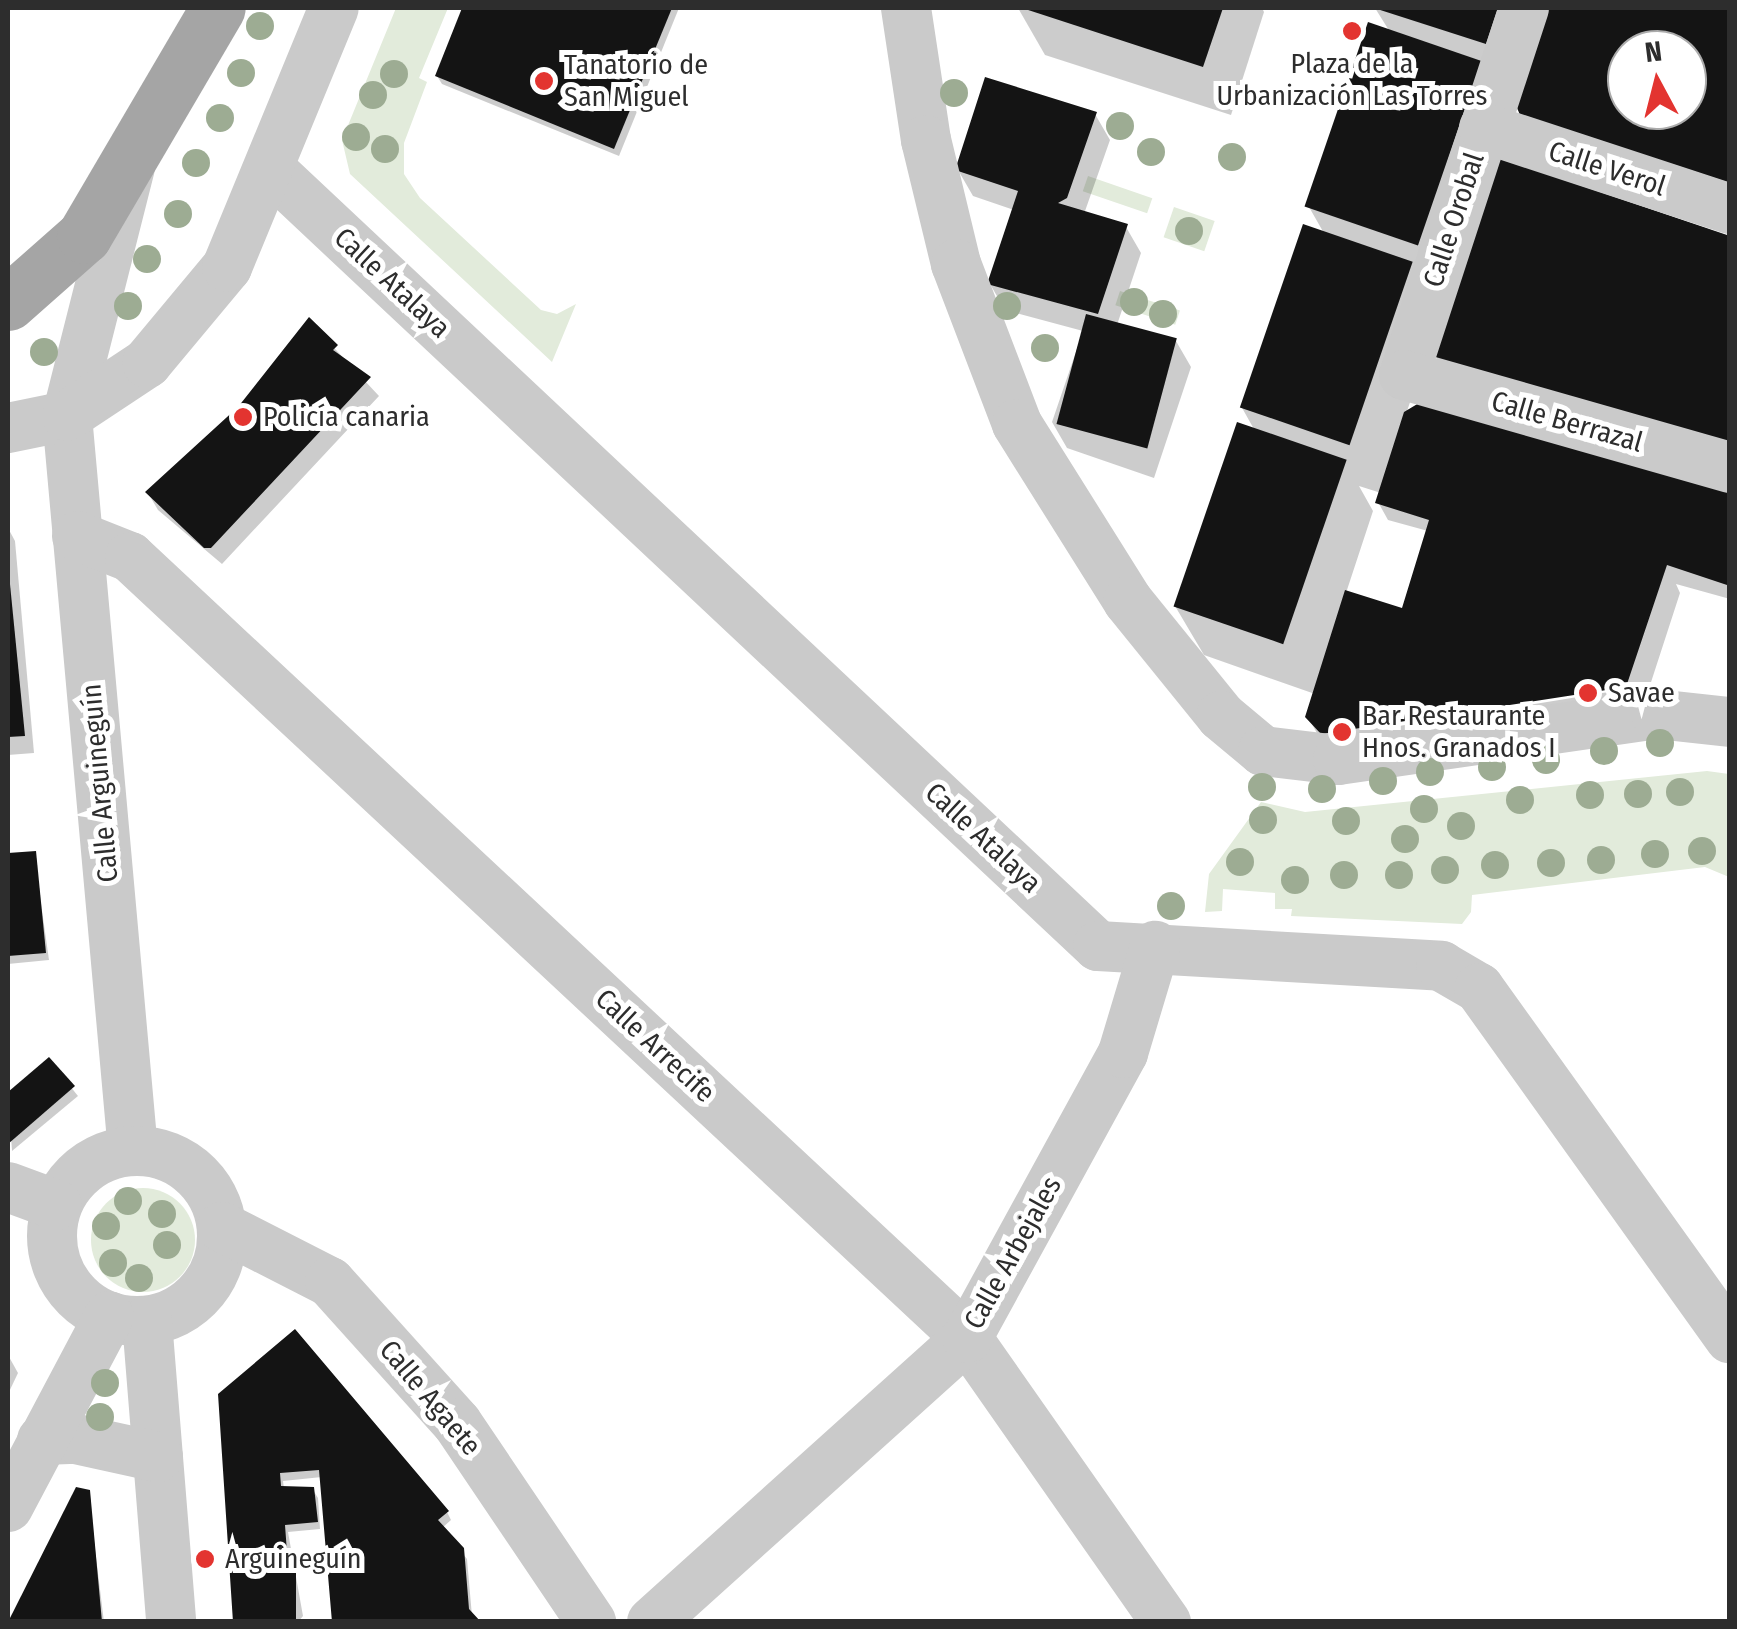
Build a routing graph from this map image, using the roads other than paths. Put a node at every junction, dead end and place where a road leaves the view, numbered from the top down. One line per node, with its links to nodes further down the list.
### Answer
1 (218, 8): 6 (main road)
2 (334, 8): 7 (street)
3 (906, 8): 15 (street)
4 (1524, 8): 5 (street, Calle Orobal)
5 (1484, 128): 8 (street, Calle Verol); 10 (street, Calle Orobal)
6 (132, 156): 9 (main road); 11 (street, Calle Arguineguín)
7 (271, 170): 11 (street); 16 (street, Calle Atalaya)
8 (1730, 209)
9 (8, 303)
10 (1404, 375): 13 (street, Calle Berrazal)
11 (67, 416): 12 (street); 14 (street, Calle Arguineguín)
12 (8, 428)
13 (1730, 468)
14 (78, 536): 17 (street, Calle Arguineguín); 22 (street, Calle Arrecife)
15 (1728, 716)
16 (1155, 946): 22 (street, Calle Arbejales); 23 (street, Calle Atalaya)
17 (133, 1151): 19 (street); 20 (street)
18 (8, 1187): 19 (street)
19 (57, 1205): 21 (street)
20 (222, 1227): 21 (street); 28 (street, Calle Agaete)
21 (128, 1319): 24 (street); 25 (street)
22 (967, 1338): 29 (street, Calle Arbejales); 30 (street, Calle Arrecife)
23 (1730, 1338)
24 (42, 1440): 25 (street); 26 (street)
25 (158, 1456): 27 (street)
26 (8, 1507)
27 (172, 1622)
28 (591, 1622)
29 (652, 1622)
30 (1166, 1622)

